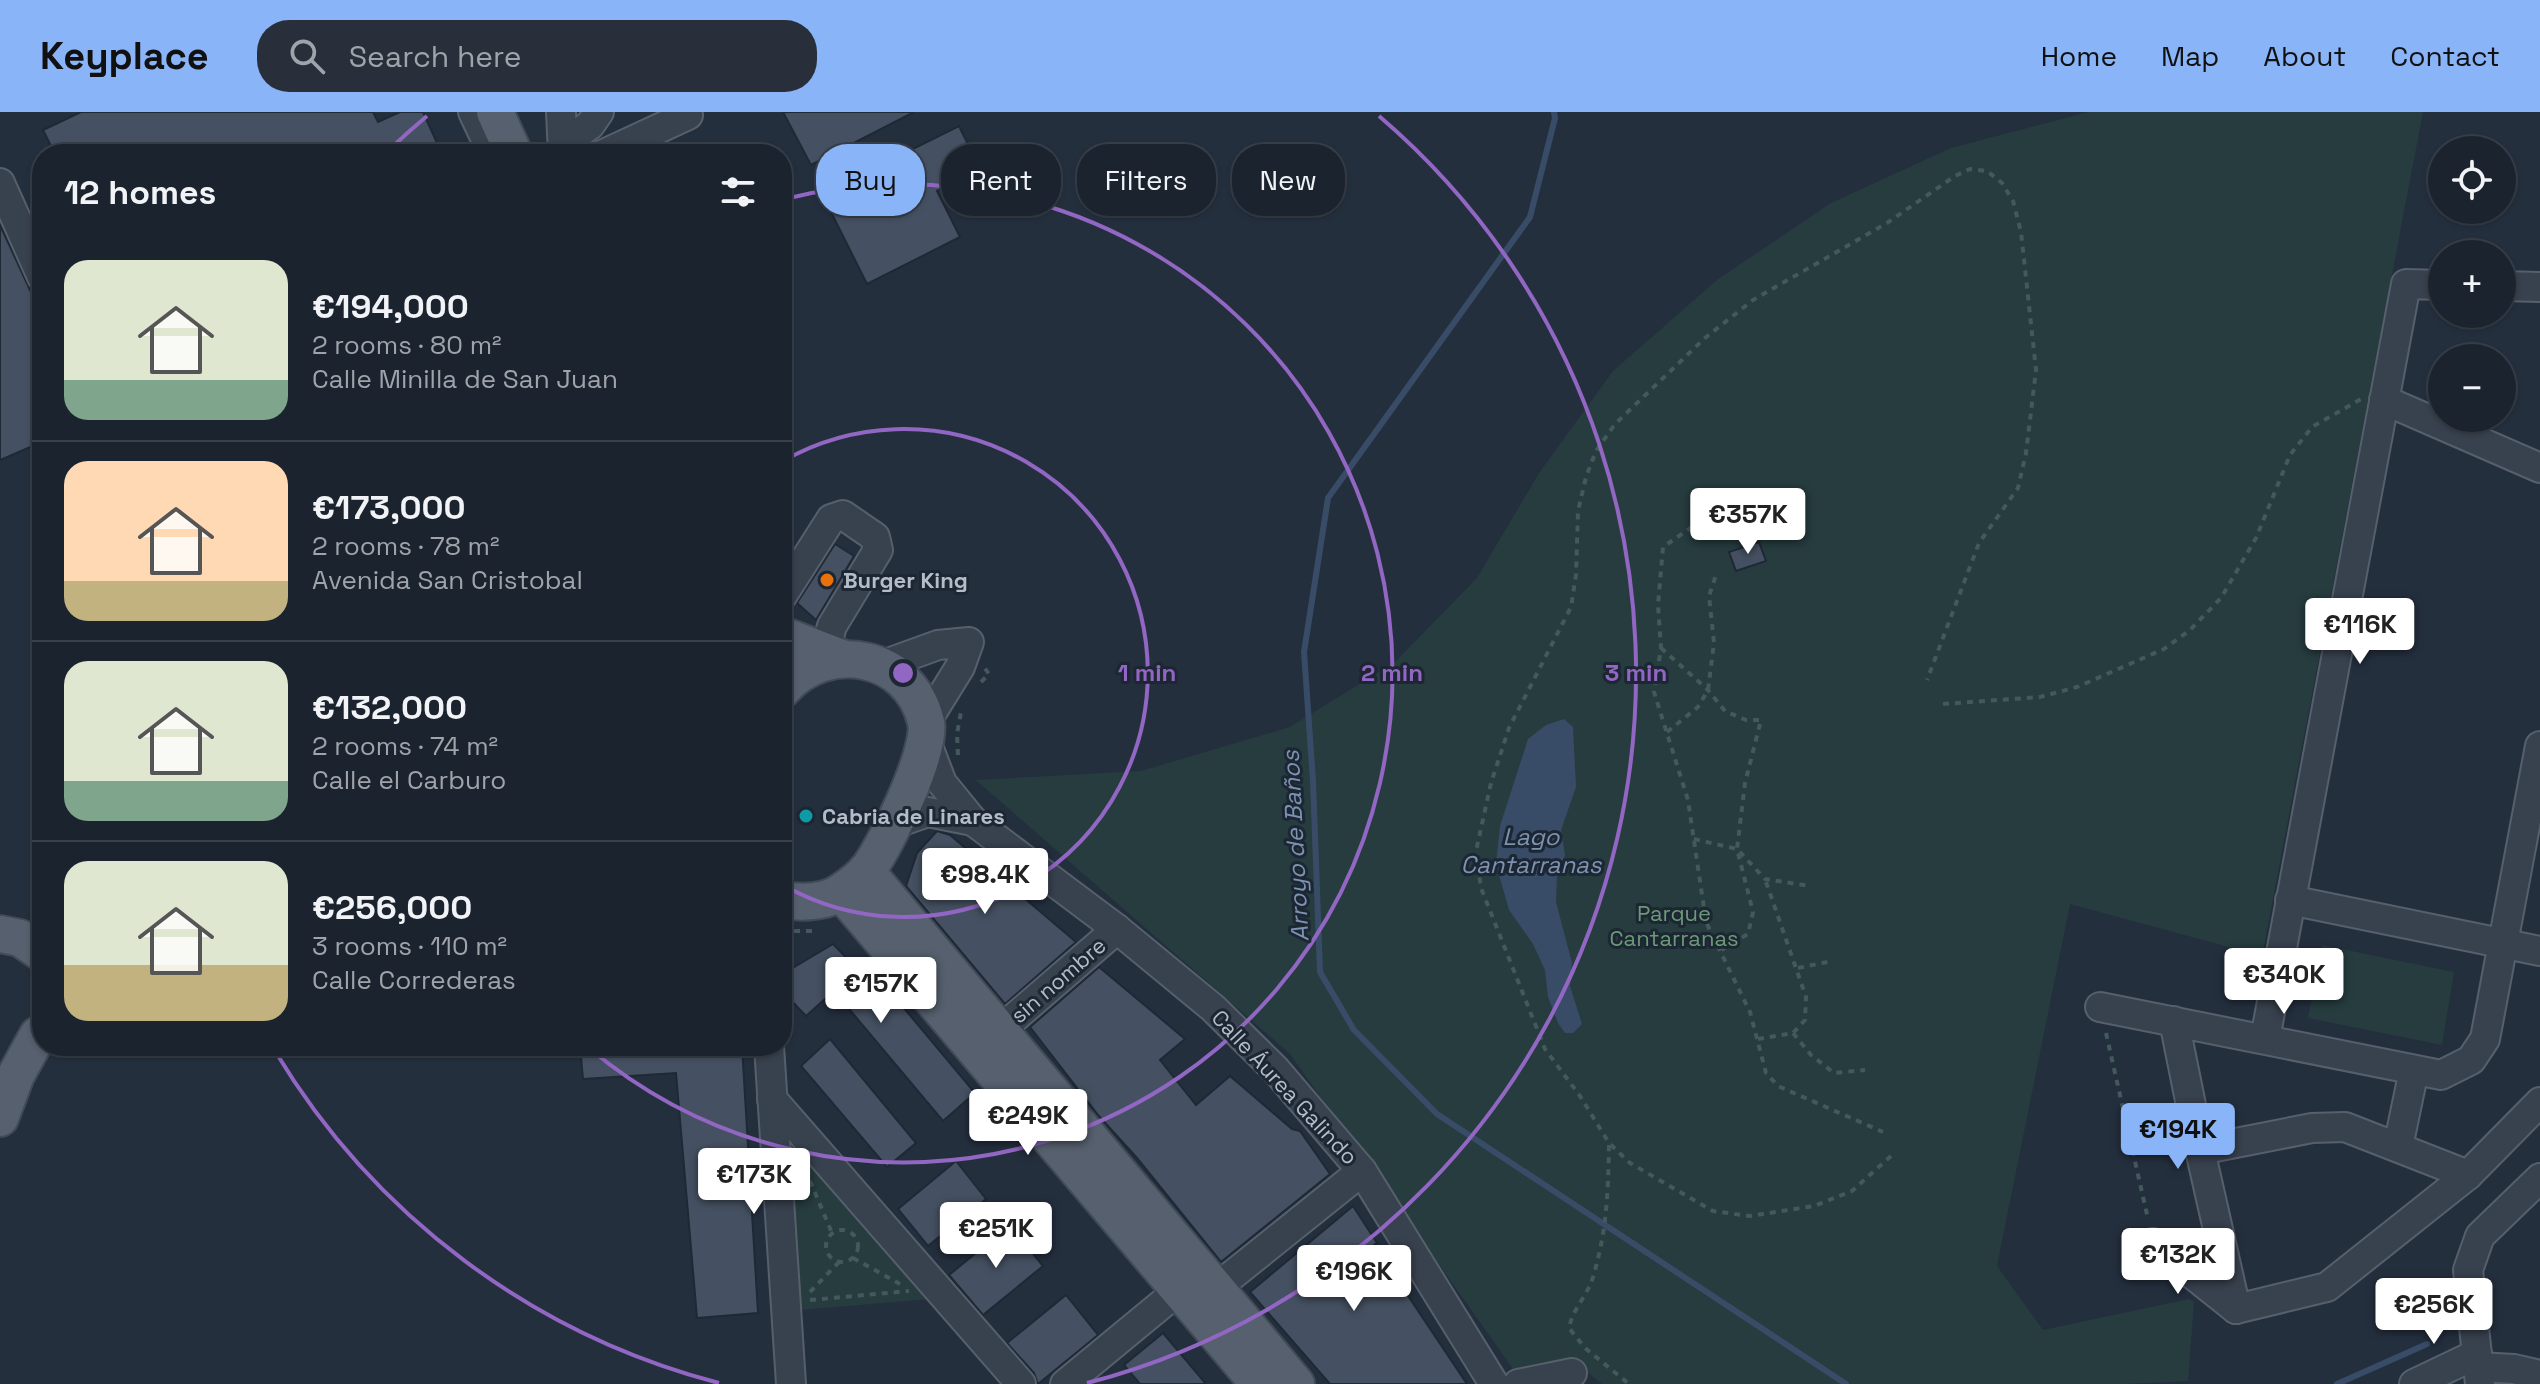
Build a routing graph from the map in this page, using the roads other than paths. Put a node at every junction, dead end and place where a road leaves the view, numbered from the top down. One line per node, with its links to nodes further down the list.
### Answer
1 (473, 112): 6 (street)
2 (495, 112): 7 (main road)
3 (561, 112): 8 (street)
4 (599, 112): 9 (street)
5 (688, 115): 10 (street)
6 (488, 144)
7 (509, 144)
8 (567, 144)
9 (574, 144)
10 (626, 144)
11 (0, 183): 12 (street)
12 (32, 255)
13 (2428, 285): 16 (street)
14 (2516, 286): 15 (street)
15 (2540, 287)
16 (2384, 400): 17 (street); 30 (street)
17 (2540, 468)
18 (792, 580): 21 (street)
19 (792, 626): 21 (street)
20 (792, 638): 21 (main road)
21 (837, 653): 22 (main road); 23 (main road)
22 (880, 666): 24 (main road); 24 (street)
23 (792, 680)
24 (926, 731): 26 (street); 27 (main road)
25 (2540, 746): 32 (street)
26 (973, 821): 27 (street); 31 (street, Calle Áurea Galindo)
27 (891, 825): 28 (main road)
28 (854, 881): 29 (main road); 36 (main road); 53 (main road)
29 (792, 900)
30 (2290, 900): 32 (street); 38 (street)
31 (1117, 929): 36 (street, sin nombre); 48 (street, Calle Áurea Galindo)
32 (2503, 943): 33 (street); 42 (street)
33 (2540, 951)
34 (2100, 1007): 35 (street)
35 (2174, 1021): 38 (street); 47 (street)
36 (999, 1031): 52 (main road)
37 (32, 1037): 40 (main road)
38 (2265, 1039): 42 (street)
39 (32, 1047): 45 (main road)
40 (0, 1048)
41 (770, 1056): 43 (street)
42 (2414, 1070): 46 (street)
43 (772, 1099): 58 (street); 59 (street)
44 (2540, 1102): 49 (street)
45 (0, 1118)
46 (2398, 1147): 47 (street); 49 (street)
47 (2200, 1150): 54 (street)
48 (1362, 1171): 52 (street); 63 (street, Calle Áurea Galindo)
49 (2468, 1175): 54 (street)
50 (2540, 1178): 55 (street)
51 (2153, 1243): 54 (street)
52 (1215, 1289): 62 (main road)
53 (1179, 1290): 60 (street); 61 (main road)
54 (2236, 1309)
55 (2478, 1369): 57 (street); 65 (street)
56 (1572, 1373): 64 (street)
57 (2540, 1375)
58 (791, 1384)
59 (1021, 1384)
60 (1065, 1384)
61 (1259, 1384)
62 (1296, 1384)
63 (1494, 1384)
64 (1518, 1384)
65 (2414, 1384)

